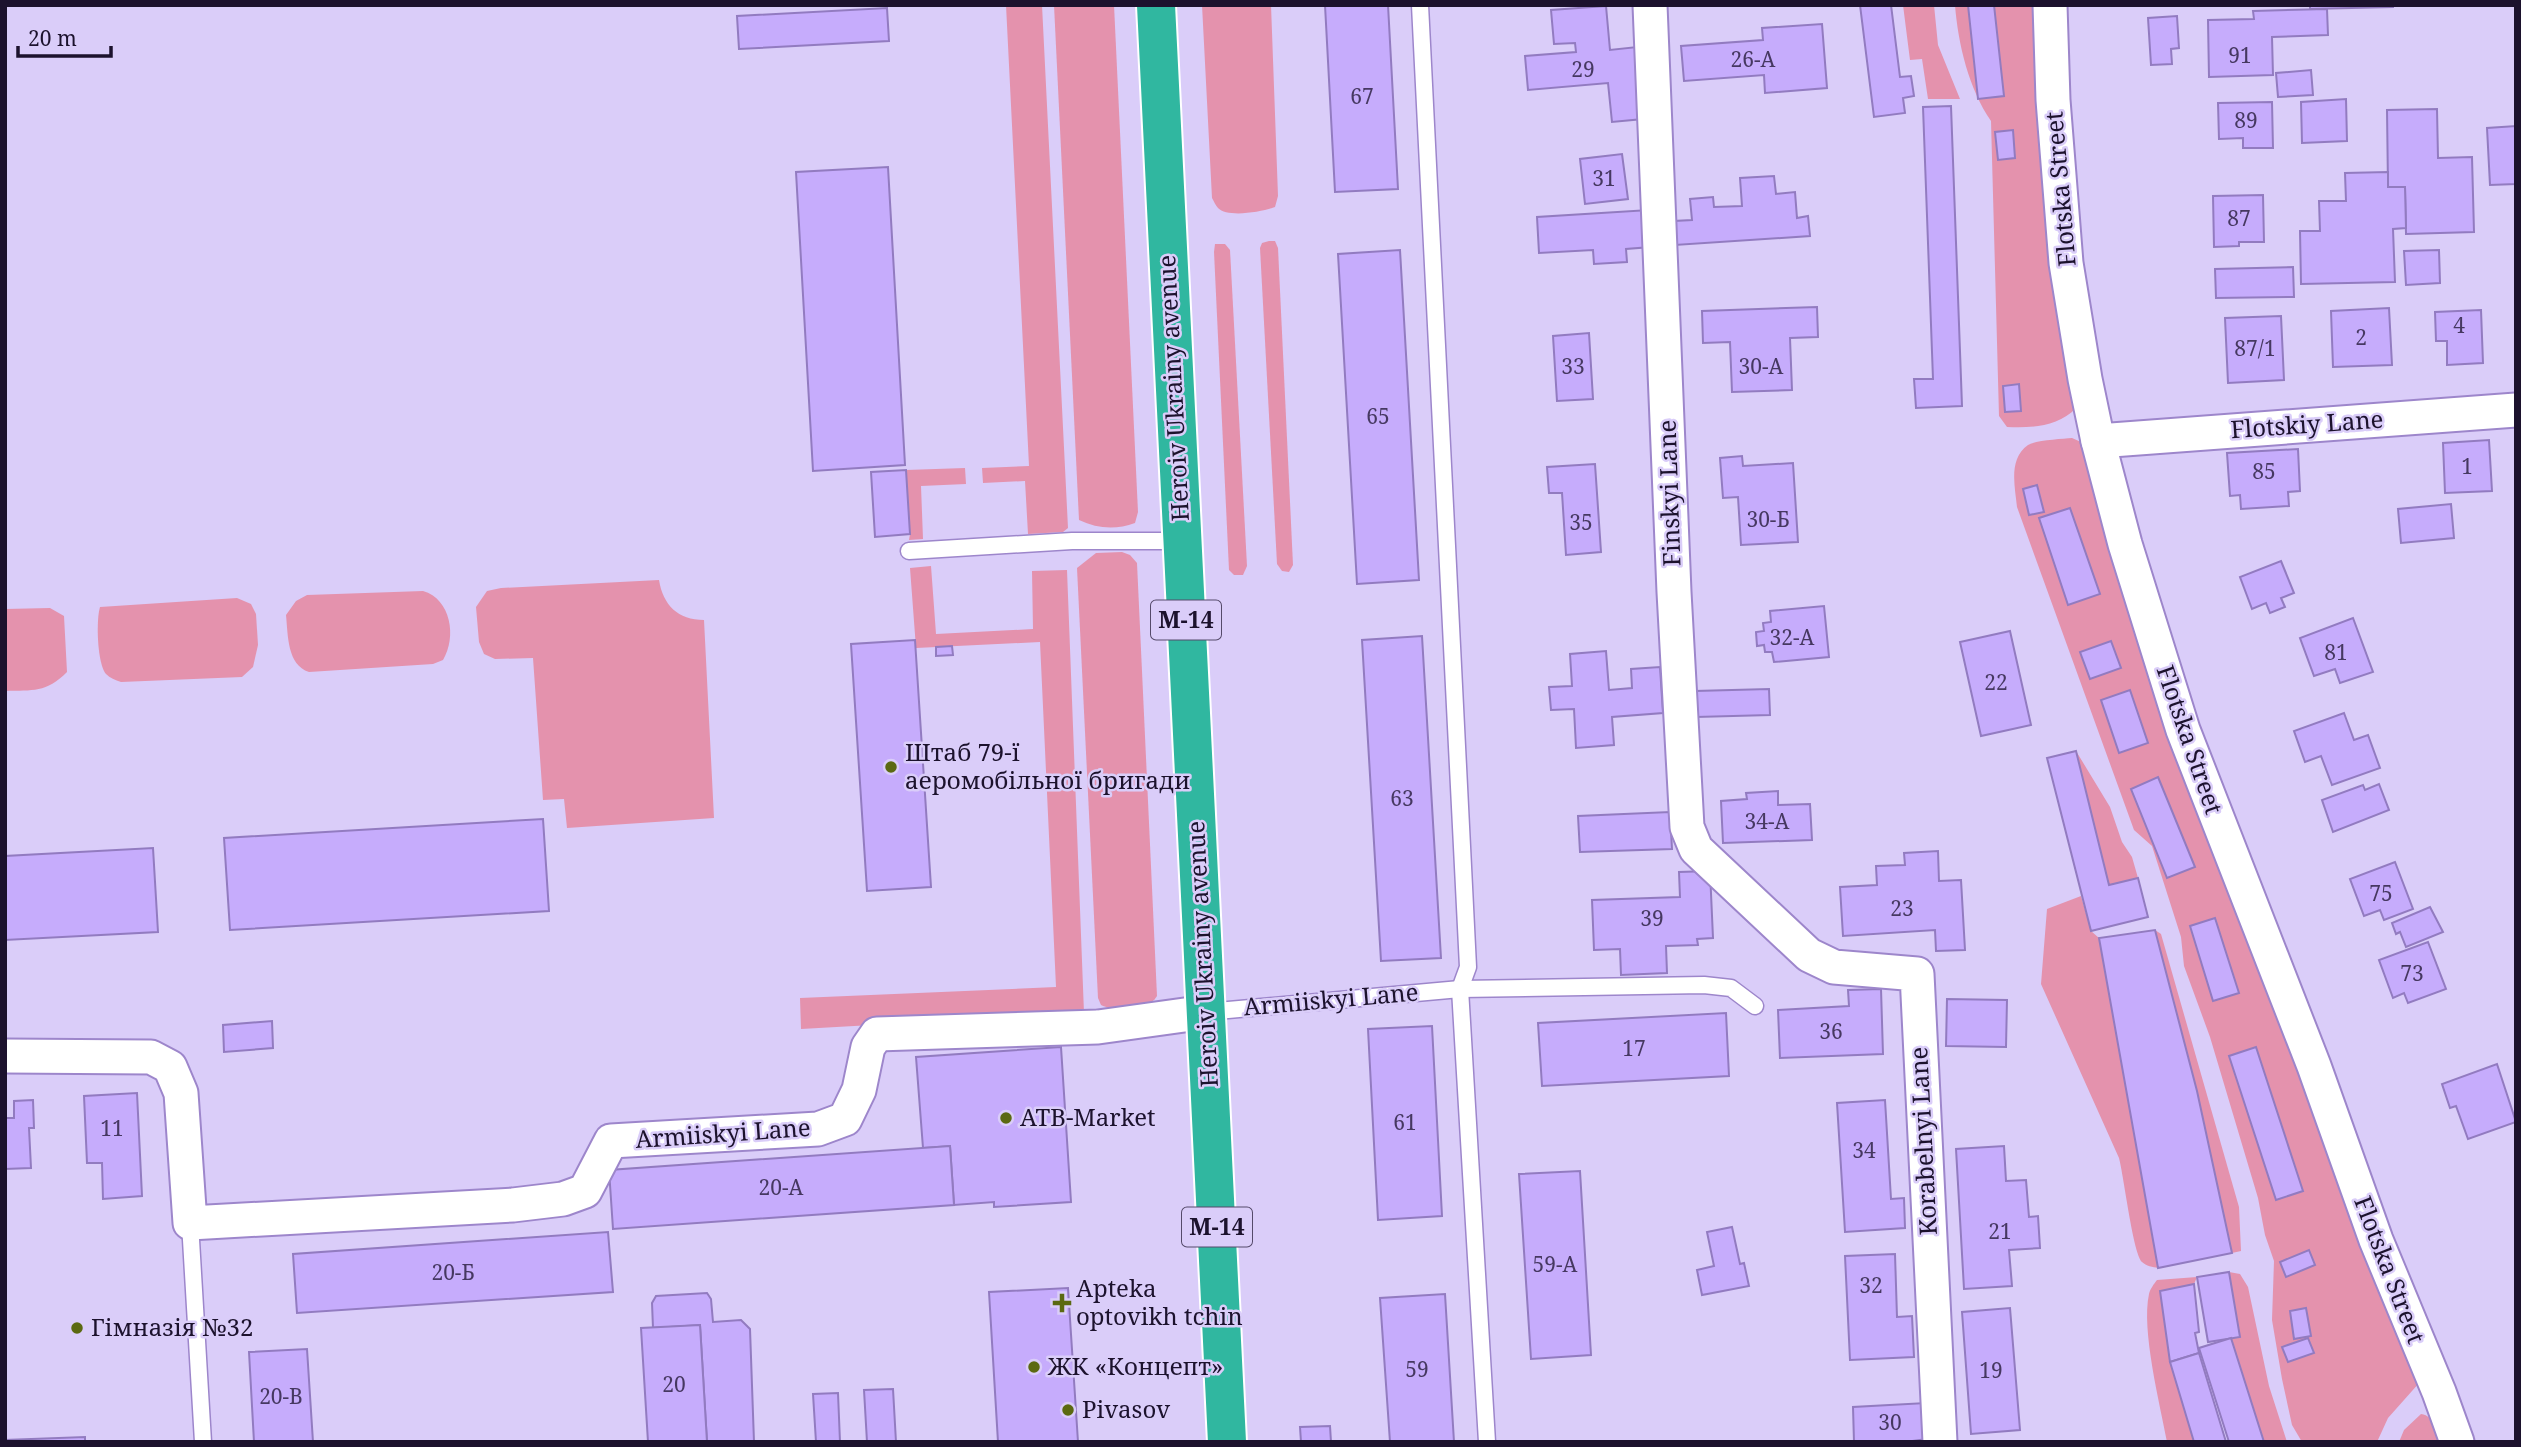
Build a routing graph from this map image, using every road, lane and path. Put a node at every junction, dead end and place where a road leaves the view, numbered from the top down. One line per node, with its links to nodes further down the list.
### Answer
1 (1156, 5): 7 (highway, Heroiv Ukrainy avenue / М-14)
2 (1420, 5): 10 (lane)
3 (1650, 5): 9 (street, Finskyi Lane)
4 (2050, 5): 6 (street, Flotska Street)
5 (2516, 410): 6 (street, Flotskiy Lane)
6 (2098, 441): 19 (street, Flotska Street)
7 (1182, 541): 8 (lane); 12 (highway, Heroiv Ukrainy avenue / М-14)
8 (909, 551)
9 (1792, 938): 18 (street, Korabelnyi Lane)
10 (1460, 989): 11 (lane, Armiiskyi Lane); 12 (lane, Armiiskyi Lane); 17 (lane)
11 (1755, 1006)
12 (1206, 1012): 14 (street, Armiiskyi Lane); 16 (highway, Heroiv Ukrainy avenue / М-14)
13 (5, 1056): 14 (street)
14 (190, 1223): 15 (lane)
15 (202, 1442)
16 (1227, 1442)
17 (1487, 1442)
18 (1940, 1442)
19 (2457, 1442)

